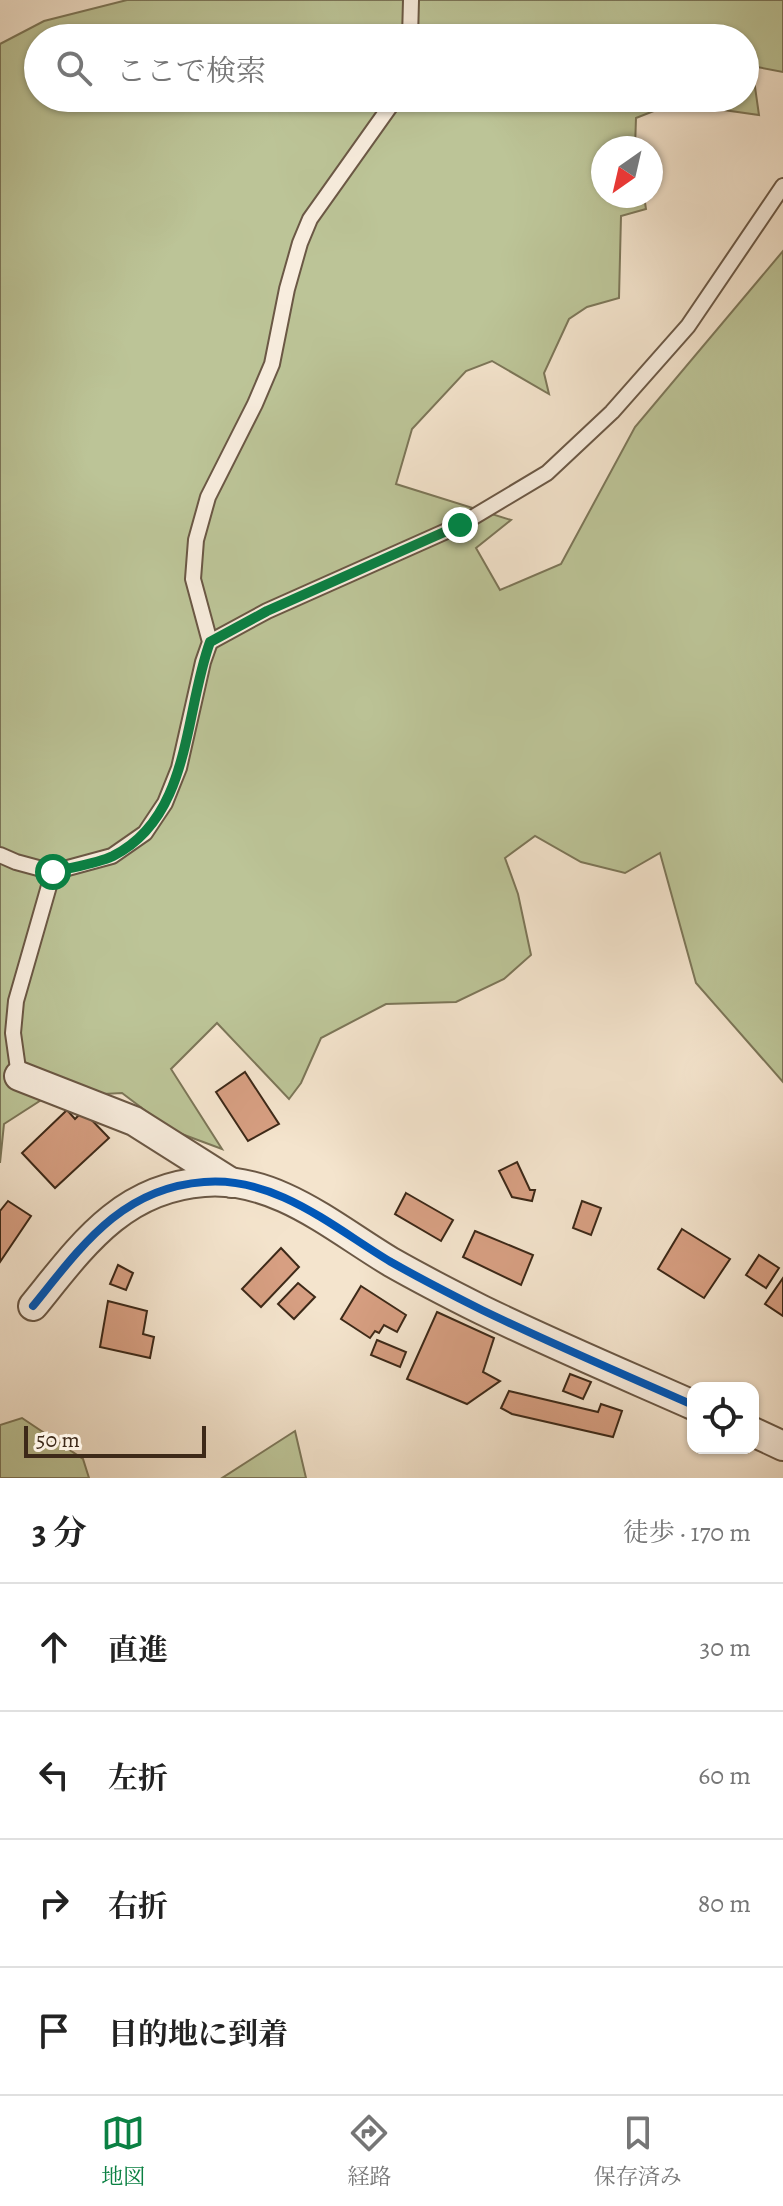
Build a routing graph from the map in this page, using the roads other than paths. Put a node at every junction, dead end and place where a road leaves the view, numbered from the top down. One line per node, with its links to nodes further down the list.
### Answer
1 (411, 0): 2 (lane)
2 (410, 24)
3 (386, 112): 5 (lane)
4 (783, 186): 5 (lane)
5 (210, 642): 7 (lane)
6 (0, 855): 7 (lane)
7 (53, 872): 8 (lane)
8 (19, 1076): 9 (street)
9 (232, 1184): 10 (street); 11 (street)
10 (33, 1306)
11 (687, 1402)
12 (759, 1435): 13 (street)
13 (783, 1446)

